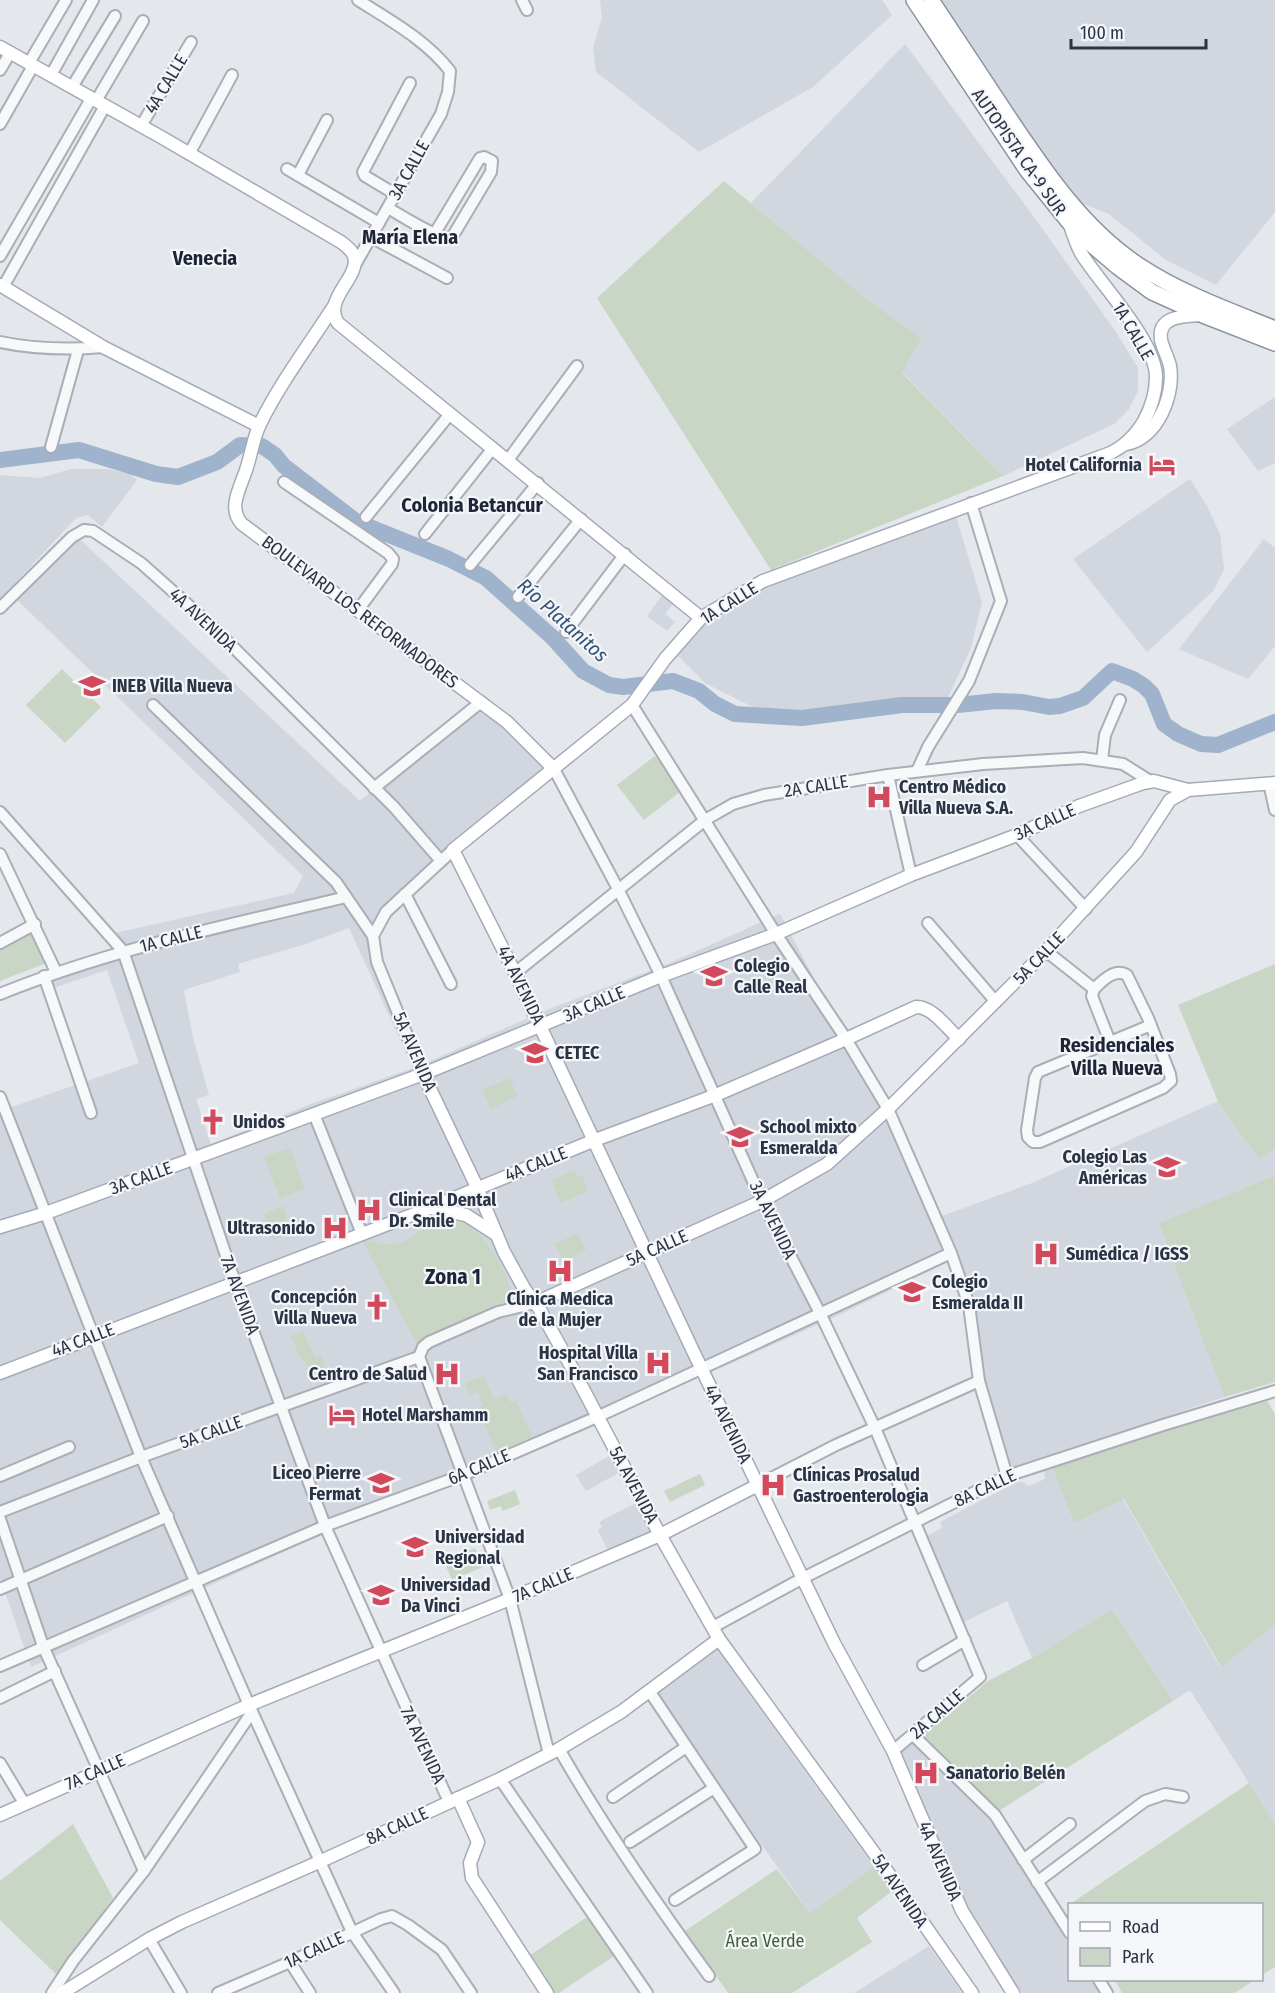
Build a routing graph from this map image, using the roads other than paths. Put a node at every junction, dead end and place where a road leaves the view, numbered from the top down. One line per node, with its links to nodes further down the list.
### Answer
1 (66, 0): 10 (street)
2 (93, 0): 12 (street)
3 (358, 0): 23 (street, 3A CALLE)
4 (914, 0): 25 (highway, AUTOPISTA CA-9 SUR)
5 (931, 0): 37 (highway, AUTOPISTA CA-9 SUR)
6 (115, 16): 15 (street)
7 (142, 21): 16 (street)
8 (191, 42): 19 (street, 4A CALLE)
9 (5, 50): 10 (main road); 11 (street)
10 (31, 64): 12 (main road); 18 (street)
11 (0, 70)
12 (51, 75): 15 (main road)
13 (232, 75): 20 (street)
14 (410, 83): 23 (street)
15 (72, 87): 16 (main road)
16 (97, 102): 19 (main road); 29 (street); 32 (street)
17 (327, 120): 22 (street)
18 (0, 124)
19 (141, 126): 20 (main road)
20 (189, 154): 30 (main road)
21 (287, 169): 22 (street)
22 (298, 175): 26 (street)
23 (395, 194): 24 (street, 3A CALLE)
24 (388, 208): 26 (street, 3A CALLE); 27 (street)
25 (1069, 222): 34 (highway, AUTOPISTA CA-9 SUR); 45 (main road, 1A CALLE)
26 (379, 223): 28 (street, 3A CALLE)
27 (435, 233): 27 (street)
28 (371, 237): 30 (street, 3A CALLE); 31 (street)
29 (0, 256)
30 (355, 265): 33 (main road, BOULEVARD LOS REFORMADORES)
31 (447, 278)
32 (2, 286): 40 (main road)
33 (334, 306): 35 (main road); 36 (main road, BOULEVARD LOS REFORMADORES)
34 (1203, 315): 39 (highway, AUTOPISTA CA-9 SUR); 45 (main road, 1A CALLE)
35 (338, 323): 36 (main road); 43 (main road)
36 (322, 325): 44 (main road, BOULEVARD LOS REFORMADORES)
37 (1275, 329)
38 (0, 342): 41 (street)
39 (1275, 344)
40 (103, 347): 41 (street); 44 (main road)
41 (78, 350): 46 (street)
42 (577, 366): 48 (street)
43 (450, 414): 47 (main road); 52 (street)
44 (258, 428): 59 (main road, BOULEVARD LOS REFORMADORES)
45 (1126, 444): 51 (main road, 1A CALLE)
46 (51, 447)
47 (493, 448): 48 (main road); 54 (street)
48 (508, 460): 50 (main road)
49 (284, 482): 59 (street)
50 (538, 483): 53 (main road); 56 (street)
51 (971, 503): 60 (main road, 1A CALLE); 68 (street)
52 (366, 517)
53 (581, 519): 55 (main road); 57 (street)
54 (425, 534)
55 (625, 554): 60 (main road); 61 (street)
56 (470, 565)
57 (518, 597)
58 (0, 608): 72 (street, 4A AVENIDA)
59 (358, 610): 63 (main road, BOULEVARD LOS REFORMADORES)
60 (701, 618): 65 (main road, 1A CALLE)
61 (566, 632)
62 (1120, 700): 66 (street)
63 (481, 702): 67 (main road, BOULEVARD LOS REFORMADORES); 72 (street)
64 (153, 705): 85 (street, 5A AVENIDA)
65 (632, 705): 67 (main road, 1A CALLE); 77 (street)
66 (1101, 760): 68 (street, 2A CALLE); 70 (street, 2A CALLE)
67 (554, 769): 79 (main road, 1A CALLE); 83 (street, 3A AVENIDA)
68 (917, 771): 69 (street, 2A CALLE)
69 (888, 775): 77 (street, 2A CALLE); 82 (street)
70 (1156, 782): 73 (main road, 2A CALLE); 74 (main road); 78 (main road, 3A CALLE)
71 (1272, 783): 73 (main road, 2A CALLE); 75 (street)
72 (374, 788): 81 (street, 4A AVENIDA)
73 (1188, 790): 74 (main road, 5A CALLE)
74 (1170, 800): 86 (main road, 5A CALLE)
75 (1275, 810)
76 (0, 812): 92 (street, 7A AVENIDA)
77 (705, 820): 83 (street, 2A CALLE); 89 (street)
78 (1017, 835): 82 (main road, 3A CALLE); 86 (street)
79 (453, 850): 81 (street, 1A CALLE); 95 (main road, 4A AVENIDA)
80 (0, 854): 88 (street)
81 (441, 861): 84 (street, 1A CALLE)
82 (911, 876): 89 (main road, 3A CALLE)
83 (618, 889): 95 (street, 2A CALLE); 97 (street, 3A AVENIDA)
84 (405, 894): 90 (street, 1A CALLE); 98 (street)
85 (346, 897): 90 (street, 5A AVENIDA); 92 (street, 1A CALLE)
86 (1086, 909): 93 (main road, 5A CALLE)
87 (928, 922): 101 (street)
88 (34, 924): 91 (street); 94 (street)
89 (776, 934): 97 (main road, 3A CALLE); 104 (street)
90 (373, 936): 107 (street, 5A AVENIDA)
91 (0, 943)
92 (123, 951): 94 (street, 1A CALLE); 114 (street, 7A AVENIDA)
93 (1046, 951): 99 (street); 101 (main road, 5A CALLE)
94 (56, 972): 96 (street, 1A CALLE)
95 (515, 972): 103 (main road, 4A AVENIDA)
96 (44, 976): 100 (street, 1A CALLE); 111 (street)
97 (661, 976): 103 (main road, 3A CALLE); 108 (street, 3A AVENIDA)
98 (451, 984)
99 (1094, 988): 102 (street); 106 (street)
100 (0, 994)
101 (996, 1002): 105 (main road, 5A CALLE)
102 (1149, 1021): 106 (street); 106 (street)
103 (541, 1026): 107 (main road, 3A CALLE); 113 (main road, 4A AVENIDA)
104 (846, 1039): 105 (main road, 4A CALLE); 108 (main road, 4A CALLE); 110 (street)
105 (959, 1039): 110 (main road, 5A CALLE)
106 (1110, 1042)
107 (423, 1074): 112 (main road, 3A CALLE); 115 (main road, 5A AVENIDA)
108 (716, 1095): 113 (main road, 4A CALLE); 116 (street, 3A AVENIDA)
109 (0, 1097): 118 (street)
110 (888, 1109): 116 (main road, 5A CALLE); 123 (street)
111 (91, 1113)
112 (314, 1114): 114 (main road, 3A CALLE); 120 (street)
113 (595, 1140): 115 (main road, 4A CALLE); 122 (main road, 4A AVENIDA)
114 (193, 1159): 118 (main road, 3A CALLE); 124 (street, 7A AVENIDA)
115 (477, 1189): 117 (main road, 4A CALLE); 121 (main road, 5A AVENIDA)
116 (762, 1201): 122 (main road, 5A CALLE); 126 (street, 3A AVENIDA)
117 (430, 1208): 120 (main road, 4A CALLE); 121 (main road)
118 (46, 1213): 119 (main road, 3A CALLE); 127 (street)
119 (0, 1227)
120 (362, 1234): 124 (main road, 4A CALLE)
121 (497, 1235): 125 (main road, 5A AVENIDA)
122 (648, 1252): 125 (main road, 5A CALLE); 129 (main road, 4A AVENIDA)
123 (951, 1253): 126 (street, 6A CALLE); 131 (street)
124 (235, 1282): 127 (main road, 4A CALLE); 133 (street, 7A AVENIDA)
125 (535, 1303): 128 (street, 5A CALLE); 134 (main road, 5A AVENIDA)
126 (820, 1312): 129 (street, 6A CALLE); 135 (street, 3A AVENIDA)
127 (94, 1335): 130 (main road, 4A CALLE); 137 (street)
128 (418, 1356): 133 (street, 5A CALLE); 138 (street)
129 (702, 1369): 134 (street, 6A CALLE); 141 (main road, 4A AVENIDA)
130 (0, 1373)
131 (979, 1381): 135 (street, 7A CALLE); 140 (street)
132 (1274, 1393): 140 (street, 8A CALLE)
133 (280, 1407): 137 (street, 5A CALLE); 146 (street, 7A AVENIDA)
134 (597, 1417): 138 (street, 6A CALLE); 147 (main road, 5A AVENIDA)
135 (875, 1428): 141 (street, 7A CALLE); 145 (street, 3A AVENIDA)
136 (69, 1447): 139 (street)
137 (141, 1457): 142 (street, 5A CALLE); 143 (street)
138 (463, 1475): 146 (street, 6A CALLE); 152 (street)
139 (0, 1476)
140 (1007, 1476): 145 (street, 8A CALLE)
141 (758, 1485): 147 (main road, 7A CALLE); 148 (main road, 4A AVENIDA)
142 (0, 1512)
143 (168, 1516): 149 (street); 150 (street)
144 (0, 1519): 149 (street)
145 (915, 1522): 148 (street, 8A CALLE); 155 (street, 3A AVENIDA)
146 (326, 1526): 150 (street, 6A CALLE); 157 (street, 7A AVENIDA)
147 (660, 1535): 152 (main road, 7A CALLE); 153 (main road, 5A AVENIDA)
148 (803, 1578): 153 (street, 8A CALLE); 167 (main road, 4A AVENIDA)
149 (20, 1581): 151 (street); 156 (street)
150 (195, 1581): 156 (street, 6A CALLE); 164 (street)
151 (0, 1588)
152 (510, 1599): 157 (main road, 7A CALLE); 168 (street)
153 (713, 1627): 154 (main road, 5A AVENIDA)
154 (719, 1639): 162 (main road, 8A CALLE); 199 (main road, 5A AVENIDA)
155 (965, 1640): 158 (street); 161 (street, 3A AVENIDA)
156 (43, 1646): 159 (street, 6A CALLE); 160 (street)
157 (380, 1651): 164 (main road, 7A CALLE); 175 (street, 7A AVENIDA)
158 (923, 1665)
159 (0, 1666)
160 (54, 1671): 163 (street); 170 (street)
161 (980, 1677): 165 (street, 2A CALLE)
162 (650, 1692): 166 (street); 168 (main road, 8A CALLE)
163 (0, 1698)
164 (250, 1708): 170 (main road, 7A CALLE); 181 (street); 182 (street)
165 (913, 1735): 167 (street, 2A CALLE); 180 (street)
166 (686, 1747): 172 (street); 173 (street)
167 (893, 1751): 200 (main road, 4A AVENIDA)
168 (554, 1752): 171 (main road, 8A CALLE); 189 (street)
169 (0, 1763): 176 (street)
170 (99, 1770): 176 (main road, 7A CALLE); 182 (street)
171 (500, 1779): 175 (main road, 8A CALLE); 198 (street)
172 (714, 1788): 179 (street); 184 (street)
173 (613, 1797)
174 (1183, 1797): 183 (street)
175 (453, 1800): 181 (main road, 8A CALLE); 197 (main road, 7A AVENIDA)
176 (24, 1803): 177 (main road, 7A CALLE)
177 (0, 1815)
178 (1070, 1824): 180 (street)
179 (630, 1842)
180 (1023, 1860): 183 (street)
181 (319, 1862): 186 (street); 187 (main road, 8A CALLE)
182 (144, 1871): 191 (street)
183 (1037, 1882): 185 (street)
184 (675, 1900)
185 (1068, 1930)
186 (352, 1932): 188 (street, 1A CALLE); 195 (street); 196 (street, 1A CALLE)
187 (149, 1939): 192 (main road, 8A CALLE); 193 (street)
188 (290, 1962): 190 (street, 1A CALLE); 194 (street)
189 (709, 1976)
190 (225, 1992)
191 (52, 1993)
192 (62, 1993)
193 (181, 1993)
194 (310, 1993)
195 (394, 1993)
196 (471, 1993)
197 (547, 1993)
198 (647, 1993)
199 (972, 1993)
200 (1013, 1993)

